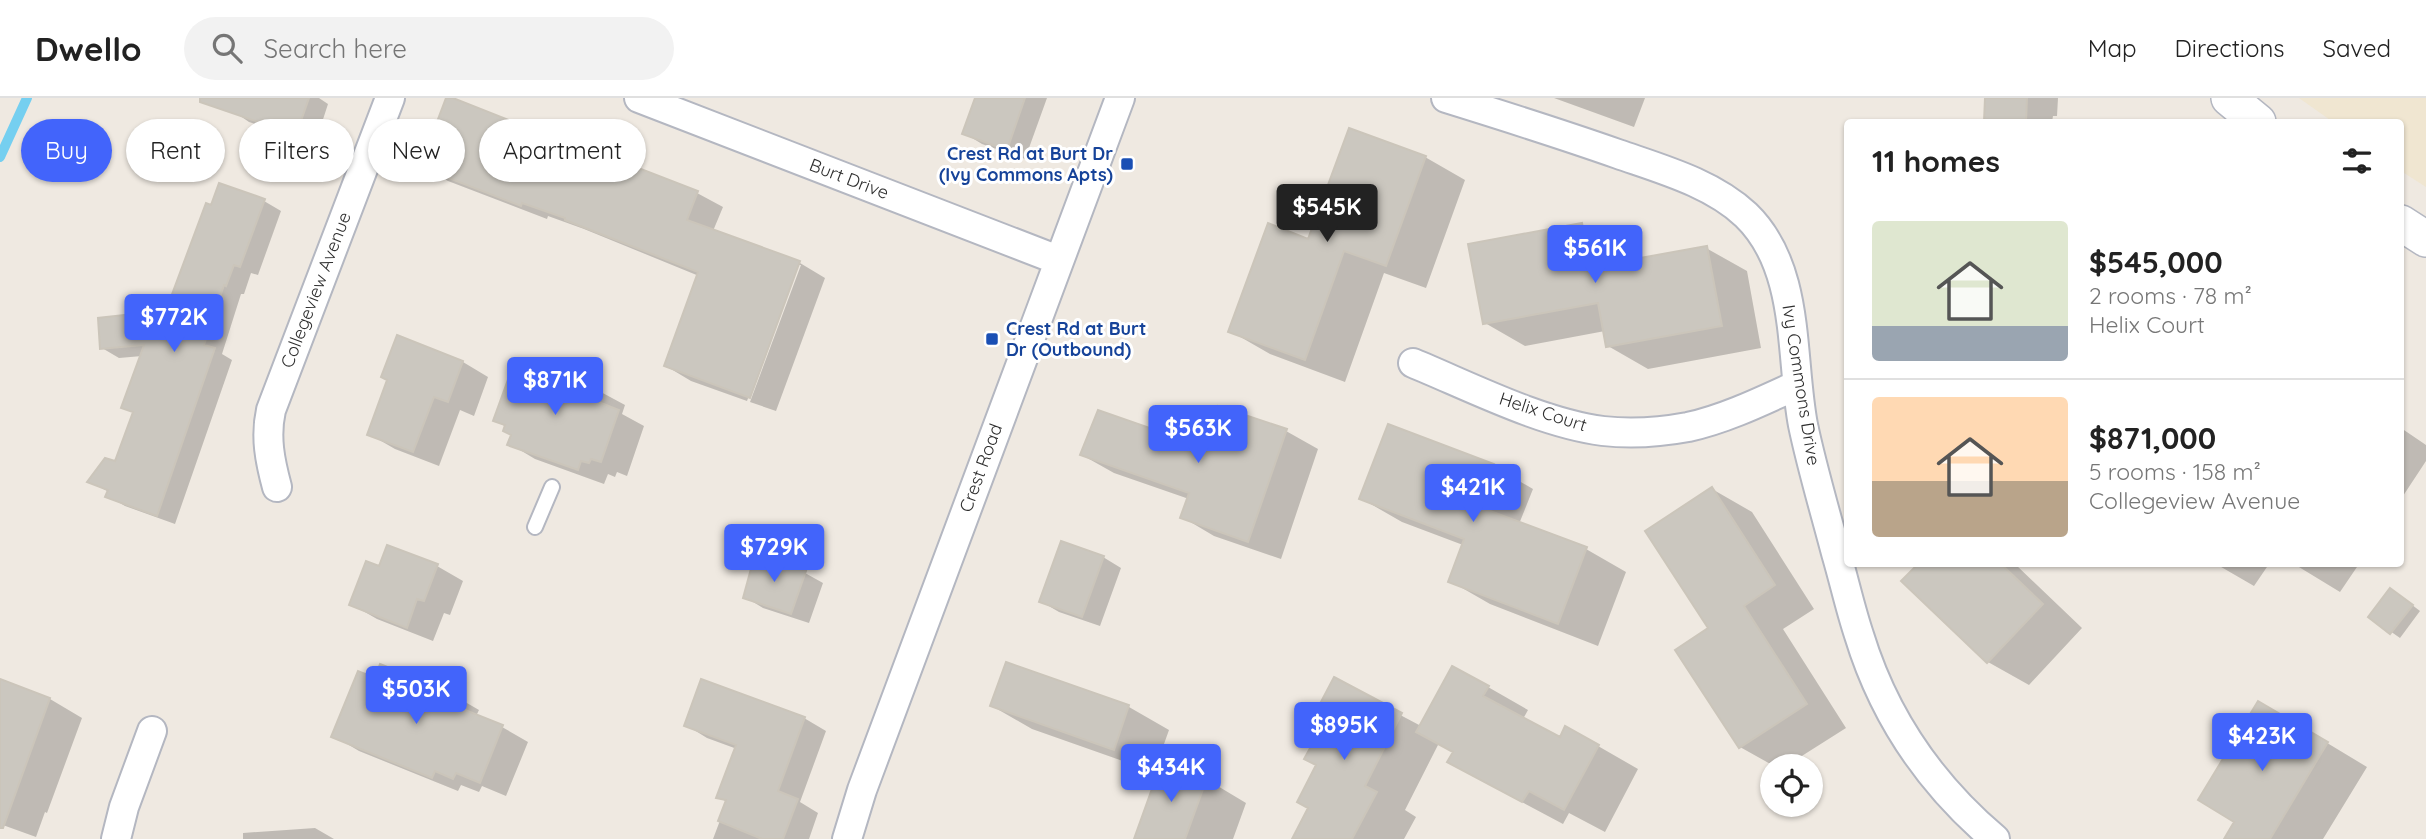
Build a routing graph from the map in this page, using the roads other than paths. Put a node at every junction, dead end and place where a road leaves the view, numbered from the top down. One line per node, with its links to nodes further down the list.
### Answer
1 (390, 98): 12 (street, Collegeview Avenue)
2 (639, 98): 9 (street, Burt Drive)
3 (1120, 98): 9 (street, Crest Road)
4 (1446, 98): 11 (street, Ivy Commons Drive)
5 (2229, 98): 6 (street)
6 (2254, 119)
7 (2404, 225): 8 (street)
8 (2426, 239)
9 (1058, 260): 17 (street, Crest Road)
10 (1413, 363): 11 (street, Helix Court)
11 (1797, 385): 18 (street, Ivy Commons Drive)
12 (277, 486)
13 (552, 486): 14 (lane)
14 (535, 527)
15 (152, 731): 16 (street)
16 (116, 839)
17 (847, 839)
18 (1995, 839)

